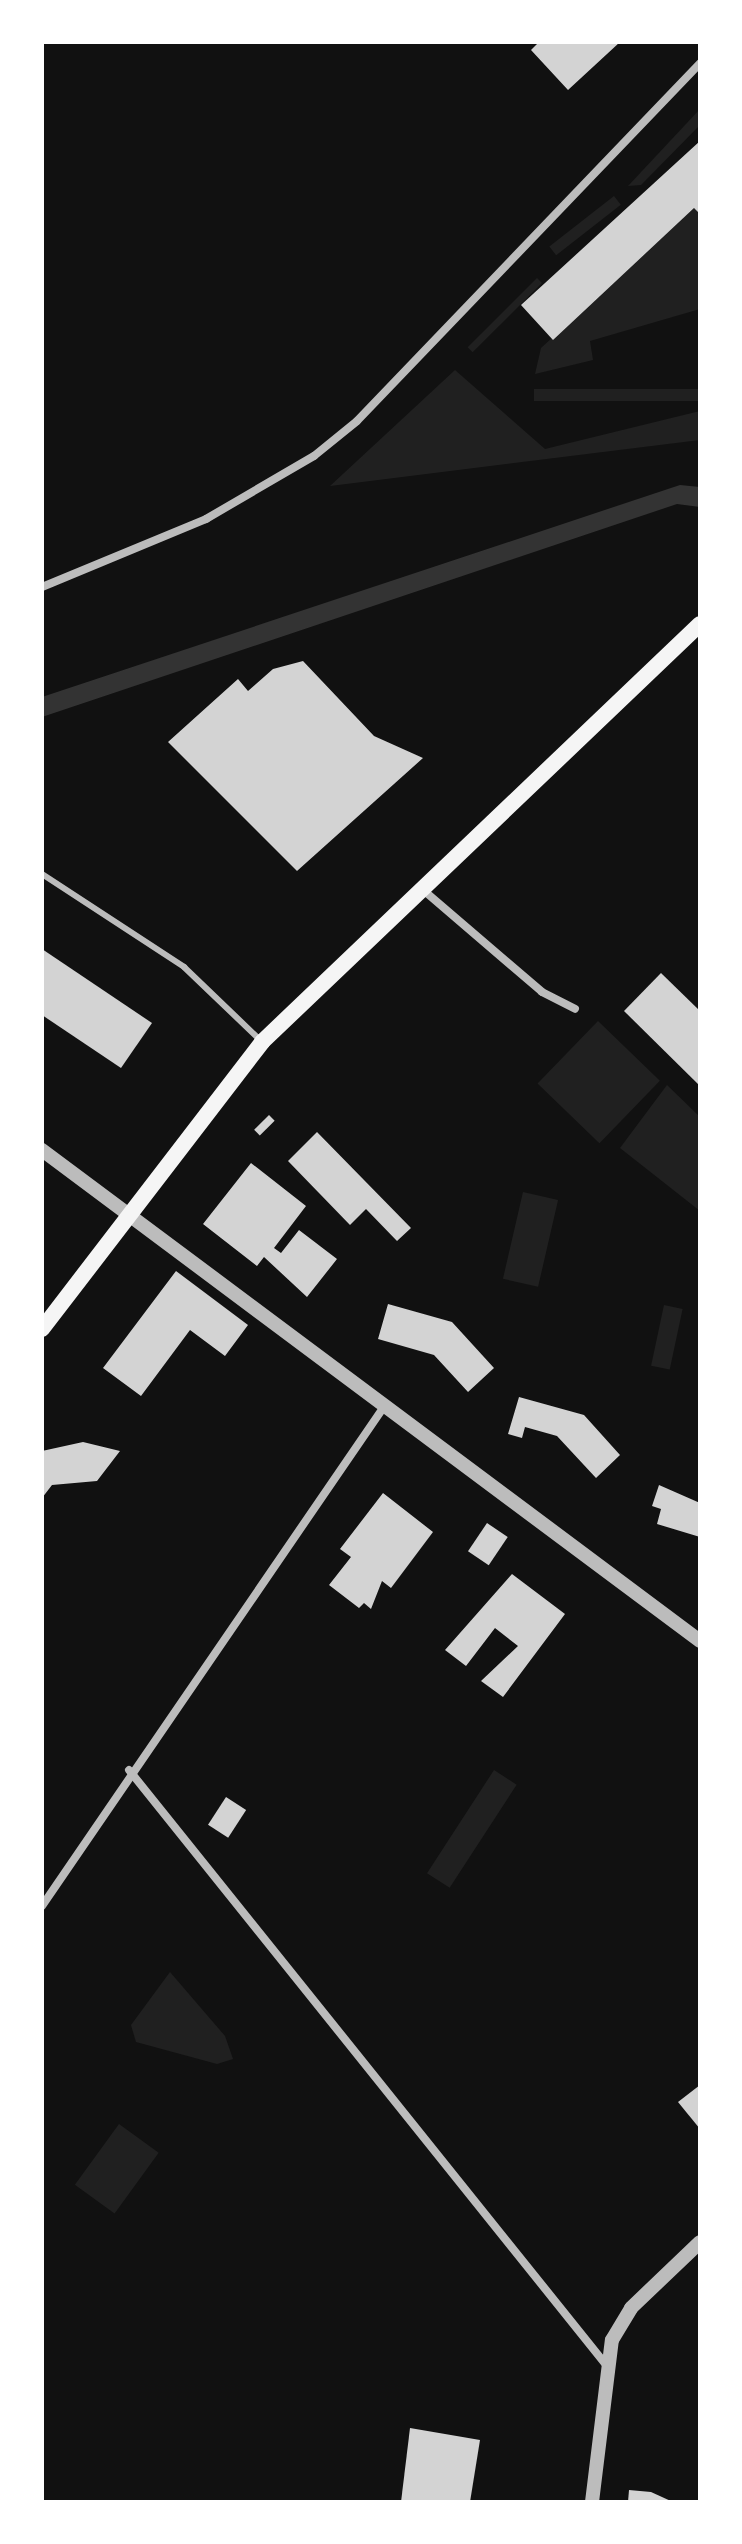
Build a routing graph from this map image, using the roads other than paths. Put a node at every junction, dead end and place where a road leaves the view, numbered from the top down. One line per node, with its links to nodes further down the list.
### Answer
1 (700, 63): 2 (street)
2 (42, 587)
3 (700, 624): 5 (main road)
4 (42, 874): 7 (lane)
5 (422, 889): 6 (street); 7 (main road)
6 (575, 1009)
7 (262, 1042): 9 (main road)
8 (42, 1150): 9 (street)
9 (126, 1215): 10 (main road); 11 (street)
10 (42, 1329)
11 (385, 1405): 12 (street); 13 (street)
12 (700, 1641)
13 (129, 1770): 14 (street); 16 (street)
14 (42, 1906)
15 (700, 2242): 16 (street)
16 (607, 2366): 17 (street)
17 (592, 2502)

